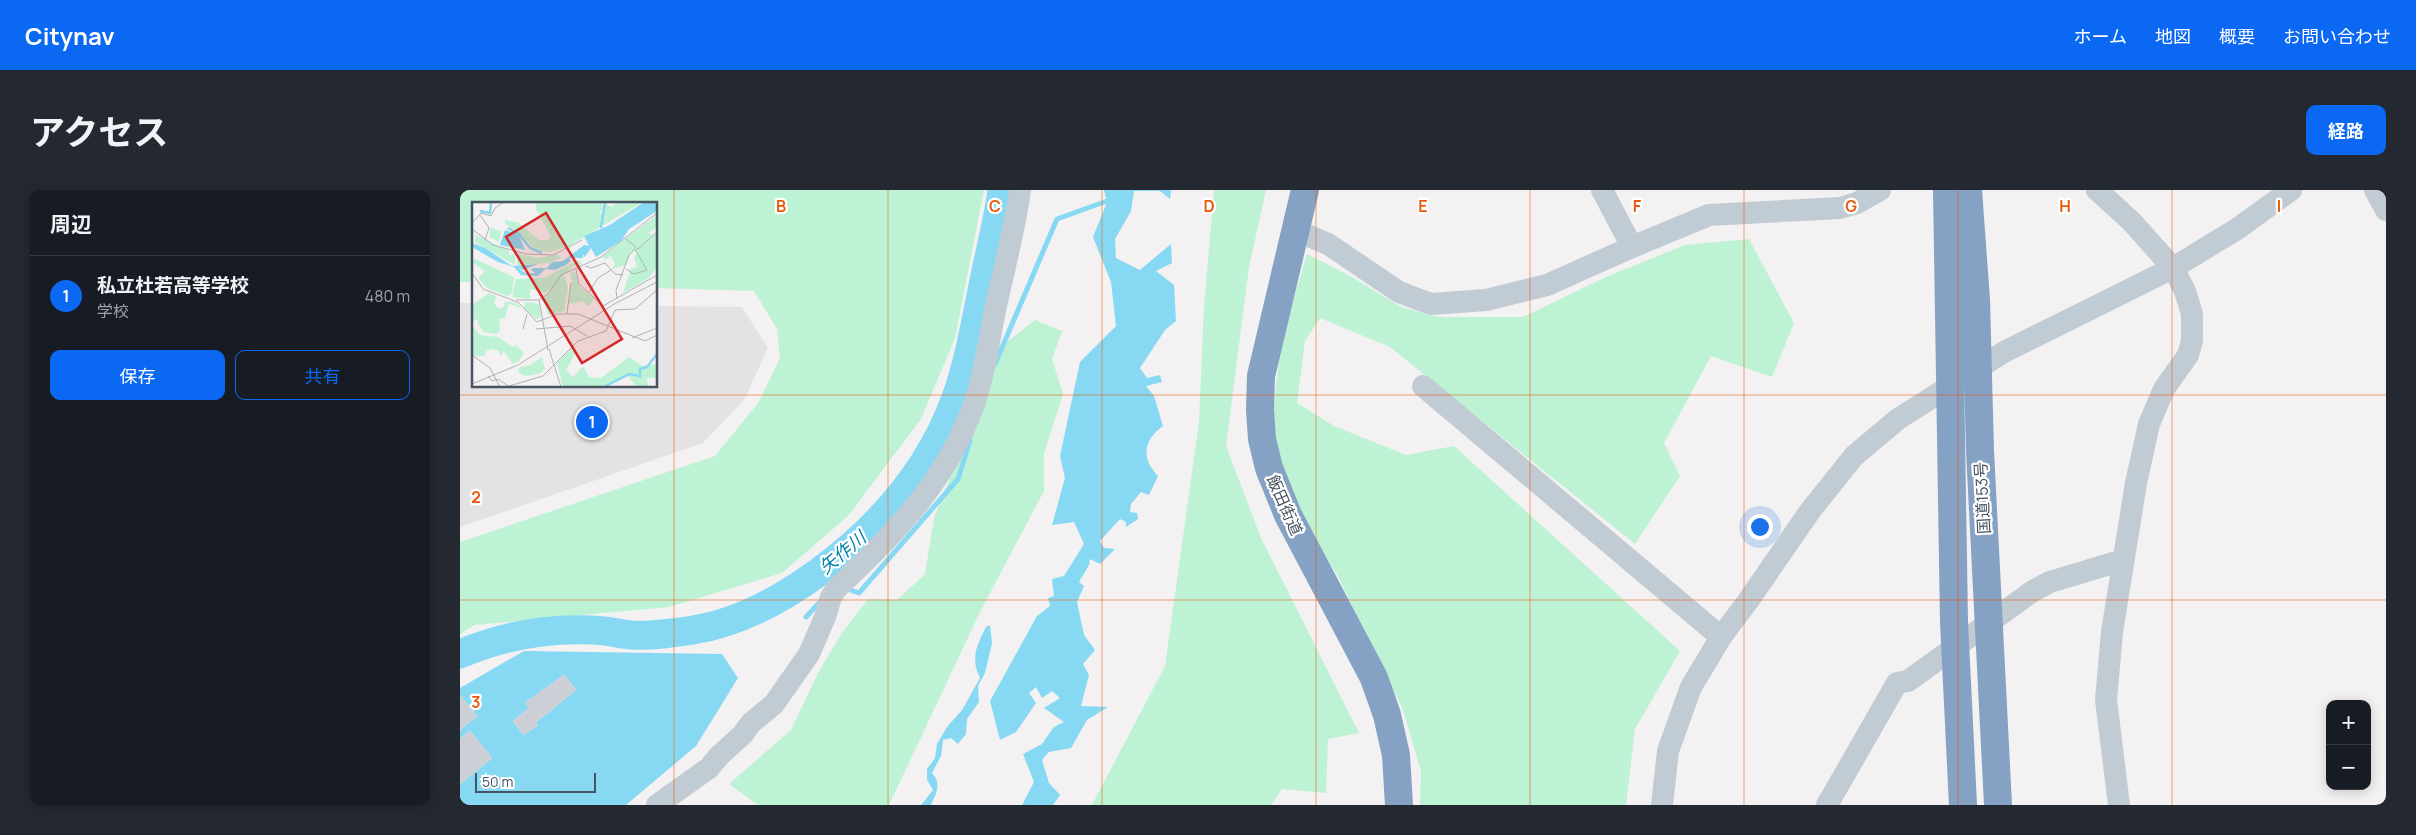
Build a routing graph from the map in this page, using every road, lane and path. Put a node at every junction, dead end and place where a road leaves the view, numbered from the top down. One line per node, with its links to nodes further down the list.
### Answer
1 (1020, 190): 17 (street)
2 (1305, 190): 11 (highway, 飯田街道)
3 (1602, 190): 12 (street)
4 (1880, 190): 12 (street)
5 (1947, 190): 21 (highway, 国道153号)
6 (1968, 190): 22 (highway, 国道153号)
7 (2098, 190): 13 (street)
8 (2291, 190): 13 (street)
9 (2375, 190): 10 (street)
10 (2386, 210)
11 (1297, 231): 12 (street); 18 (highway, 飯田街道)
12 (1632, 247)
13 (2173, 268): 15 (street); 16 (street)
14 (1423, 386): 16 (street)
15 (2123, 560): 20 (street); 23 (street)
16 (1721, 637): 19 (street)
17 (657, 805)
18 (1400, 805)
19 (1662, 805)
20 (1827, 805)
21 (1964, 805)
22 (1998, 805)
23 (2119, 805)

